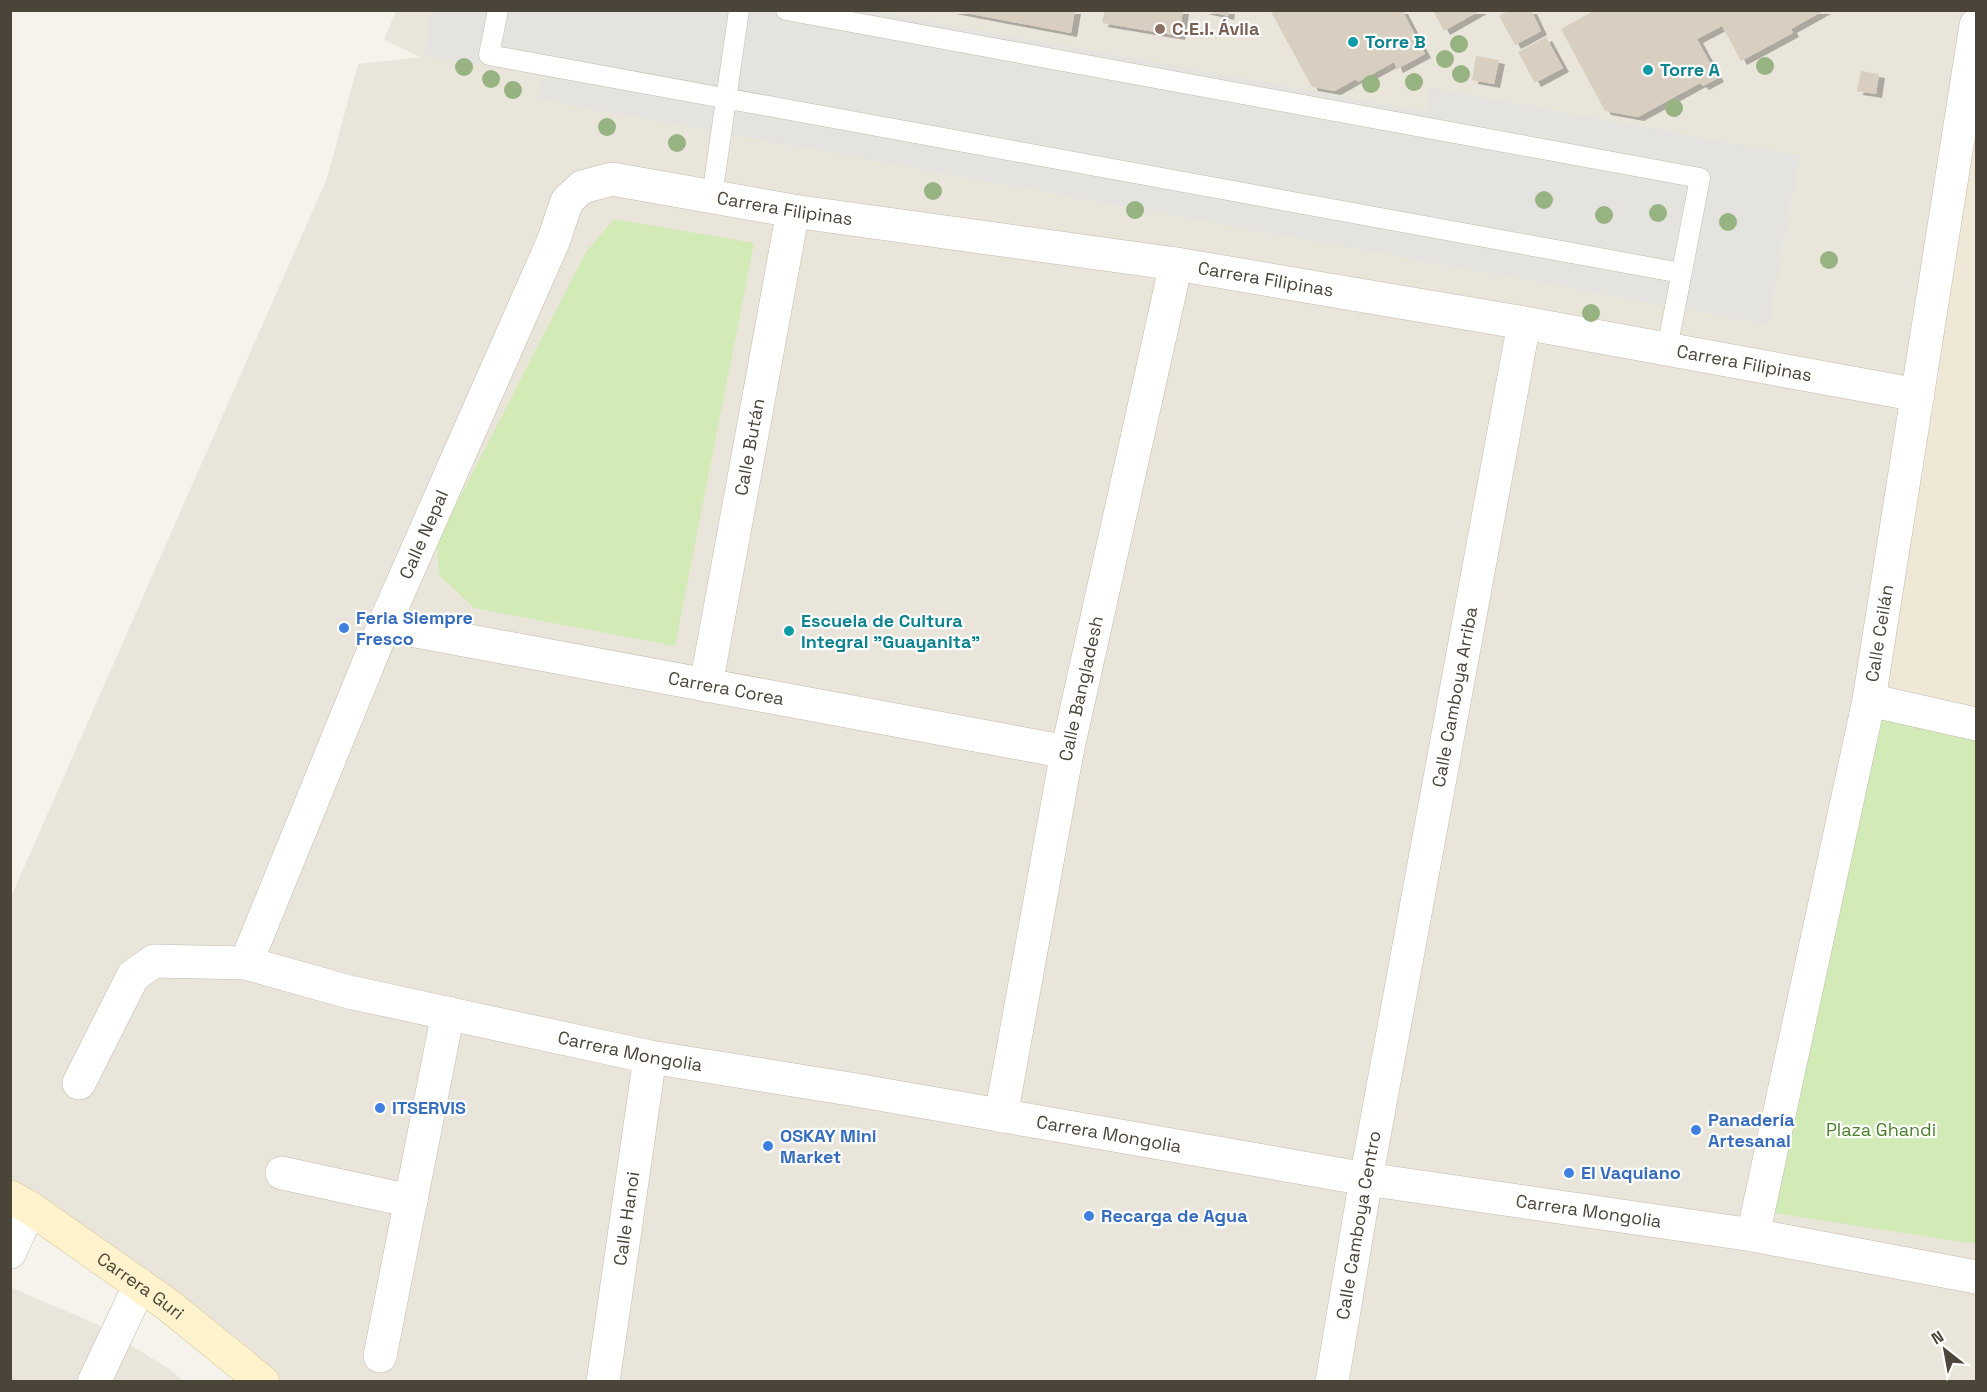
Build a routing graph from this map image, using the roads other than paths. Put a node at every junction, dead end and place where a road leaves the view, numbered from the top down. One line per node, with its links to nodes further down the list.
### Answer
1 (498, 10): 5 (lane)
2 (739, 10): 5 (lane)
3 (786, 10): 10 (lane)
4 (1977, 25): 13 (street, Calle Ceilán)
5 (726, 98): 7 (lane); 10 (lane)
6 (612, 179): 7 (street, Carrera Filipinas); 14 (street, Calle Nepal)
7 (712, 196): 8 (street, Carrera Filipinas)
8 (793, 211): 9 (street, Carrera Filipinas); 15 (street, Calle Bután)
9 (1176, 264): 11 (street, Carrera Filipinas); 18 (street, Calle Bangladesh)
10 (1681, 273): 12 (lane)
11 (1524, 324): 12 (street, Carrera Filipinas); 22 (street, Calle Camboya Arriba)
12 (1667, 349): 13 (street, Carrera Filipinas)
13 (1918, 395): 16 (street, Calle Ceilán)
14 (384, 625): 15 (street, Carrera Corea); 19 (street, Calle Nepal)
15 (706, 685): 18 (street, Carrera Corea)
16 (1869, 700): 17 (street); 29 (street, Calle Ceilán)
17 (1977, 724)
18 (1067, 752): 24 (street, Calle Bangladesh)
19 (246, 963): 20 (street, Carrera Mongolia); 23 (street, Carrera Mongolia)
20 (448, 1013): 21 (street, Carrera Mongolia); 27 (street)
21 (651, 1057): 24 (street, Carrera Mongolia); 36 (street, Calle Hanoi)
22 (1386, 1070): 26 (street, Calle Camboya Centro)
23 (79, 1083)
24 (1001, 1116): 26 (street, Carrera Mongolia)
25 (282, 1173): 27 (street)
26 (1366, 1179): 29 (street, Carrera Mongolia); 37 (street, Calle Camboya Centro)
27 (411, 1201): 33 (street)
28 (20, 1202): 30 (street); 32 (street, Carrera Guri)
29 (1753, 1235): 31 (street, Carrera Mongolia)
30 (10, 1252)
31 (1977, 1277)
32 (140, 1285): 34 (street); 35 (street, Carrera Guri)
33 (380, 1356)
34 (94, 1382)
35 (263, 1382)
36 (603, 1382)
37 (1332, 1382)

